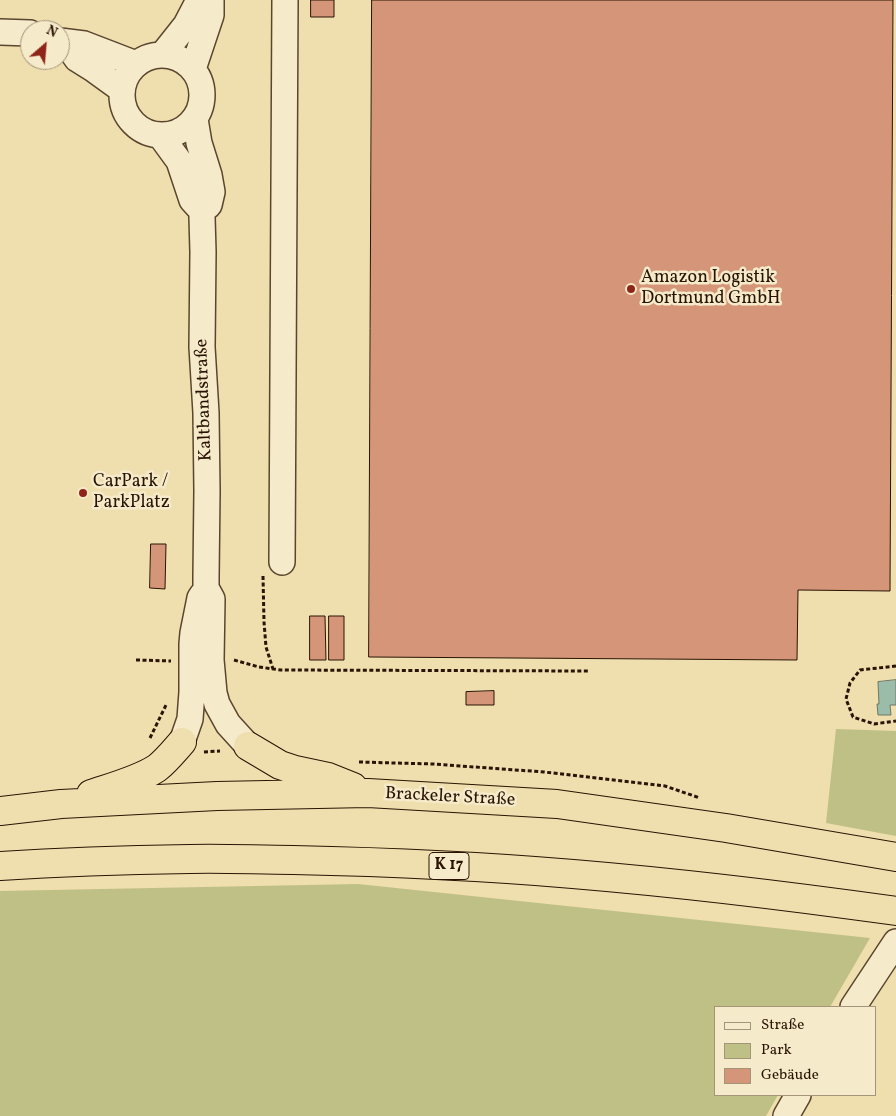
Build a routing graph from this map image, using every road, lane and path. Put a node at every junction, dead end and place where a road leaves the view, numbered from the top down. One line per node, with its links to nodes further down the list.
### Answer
1 (199, 0): 8 (street)
2 (211, 0): 10 (street)
3 (285, 0): 15 (street)
4 (0, 32): 5 (street)
5 (20, 33)
6 (70, 43): 9 (street)
7 (70, 51): 11 (street)
8 (163, 54): 9 (street); 10 (street)
9 (136, 64): 11 (street)
10 (193, 69): 12 (street)
11 (122, 90): 13 (street)
12 (195, 119): 13 (street); 14 (street, Kaltbandstraße)
13 (160, 135): 14 (street)
14 (202, 211): 16 (street, Kaltbandstraße)
15 (282, 552): 21 (path)
16 (206, 588): 24 (street); 25 (street)
17 (226, 657): 21 (path)
18 (136, 660): 19 (path)
19 (172, 661)
20 (896, 666): 23 (path)
21 (273, 669): 22 (path)
22 (589, 672)
23 (896, 721)
24 (190, 747): 25 (path); 27 (highway)
25 (235, 748): 26 (highway)
26 (368, 793): 27 (highway, Brackeler Straße); 29 (highway, Brackeler Straße)
27 (61, 804): 28 (highway, Brackeler Straße)
28 (0, 810)
29 (896, 856)
30 (0, 866): 31 (highway, K 17)
31 (896, 911)
32 (896, 942): 33 (street)
33 (854, 1006)
34 (797, 1096): 35 (street)
35 (786, 1116)

